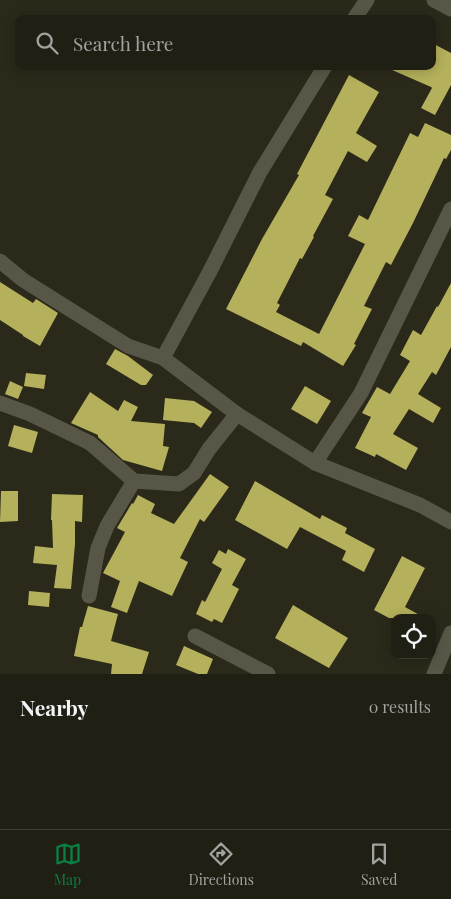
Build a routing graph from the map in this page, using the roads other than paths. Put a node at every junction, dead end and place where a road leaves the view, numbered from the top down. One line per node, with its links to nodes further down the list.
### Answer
1 (367, 0): 4 (street)
2 (434, 0): 3 (street)
3 (451, 9)
4 (357, 15)
5 (323, 70): 8 (street)
6 (451, 209): 11 (street)
7 (0, 261): 8 (street)
8 (163, 358): 10 (street)
9 (0, 403): 12 (street)
10 (237, 414): 11 (street); 12 (street)
11 (315, 463): 13 (street)
12 (134, 481): 14 (street)
13 (451, 522)
14 (89, 596)
15 (451, 633): 18 (street)
16 (195, 636): 17 (street)
17 (268, 674)
18 (434, 674)

